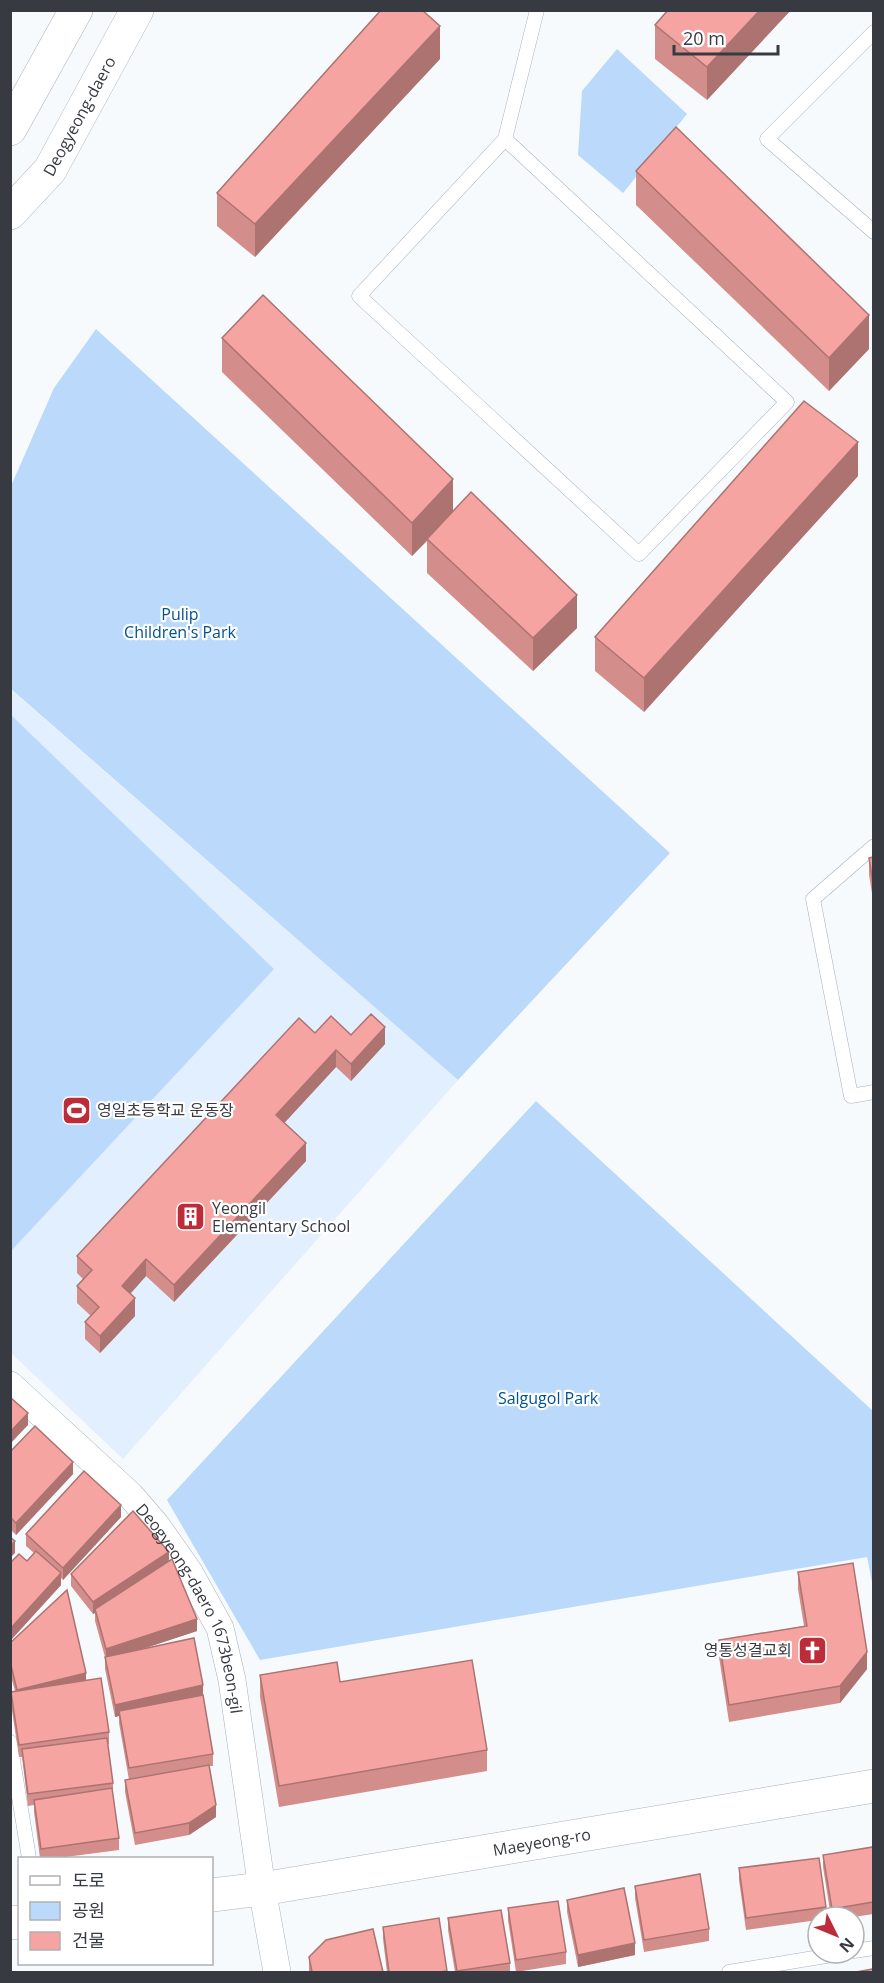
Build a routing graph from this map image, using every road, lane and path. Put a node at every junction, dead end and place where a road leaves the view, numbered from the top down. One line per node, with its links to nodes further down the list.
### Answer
1 (76, 10): 5 (street)
2 (137, 10): 7 (street, Deogyeong-daero)
3 (537, 10): 6 (lane)
4 (873, 32): 8 (lane)
5 (10, 129)
6 (505, 139): 6 (lane)
7 (10, 213)
8 (873, 232)
9 (873, 846): 10 (lane)
10 (873, 1092)
11 (10, 1385): 15 (street, Deogyeong-daero 1673beon-gil)
12 (11, 1751): 14 (lane)
13 (873, 1786): 15 (street, Maeyeong-ro)
14 (29, 1857)
15 (262, 1889): 16 (street, Maeyeong-ro); 18 (street, Deogyeong-daero 1673beon-gil)
16 (213, 1895)
17 (806, 1959): 19 (lane)
18 (277, 1972)
19 (729, 1972)

